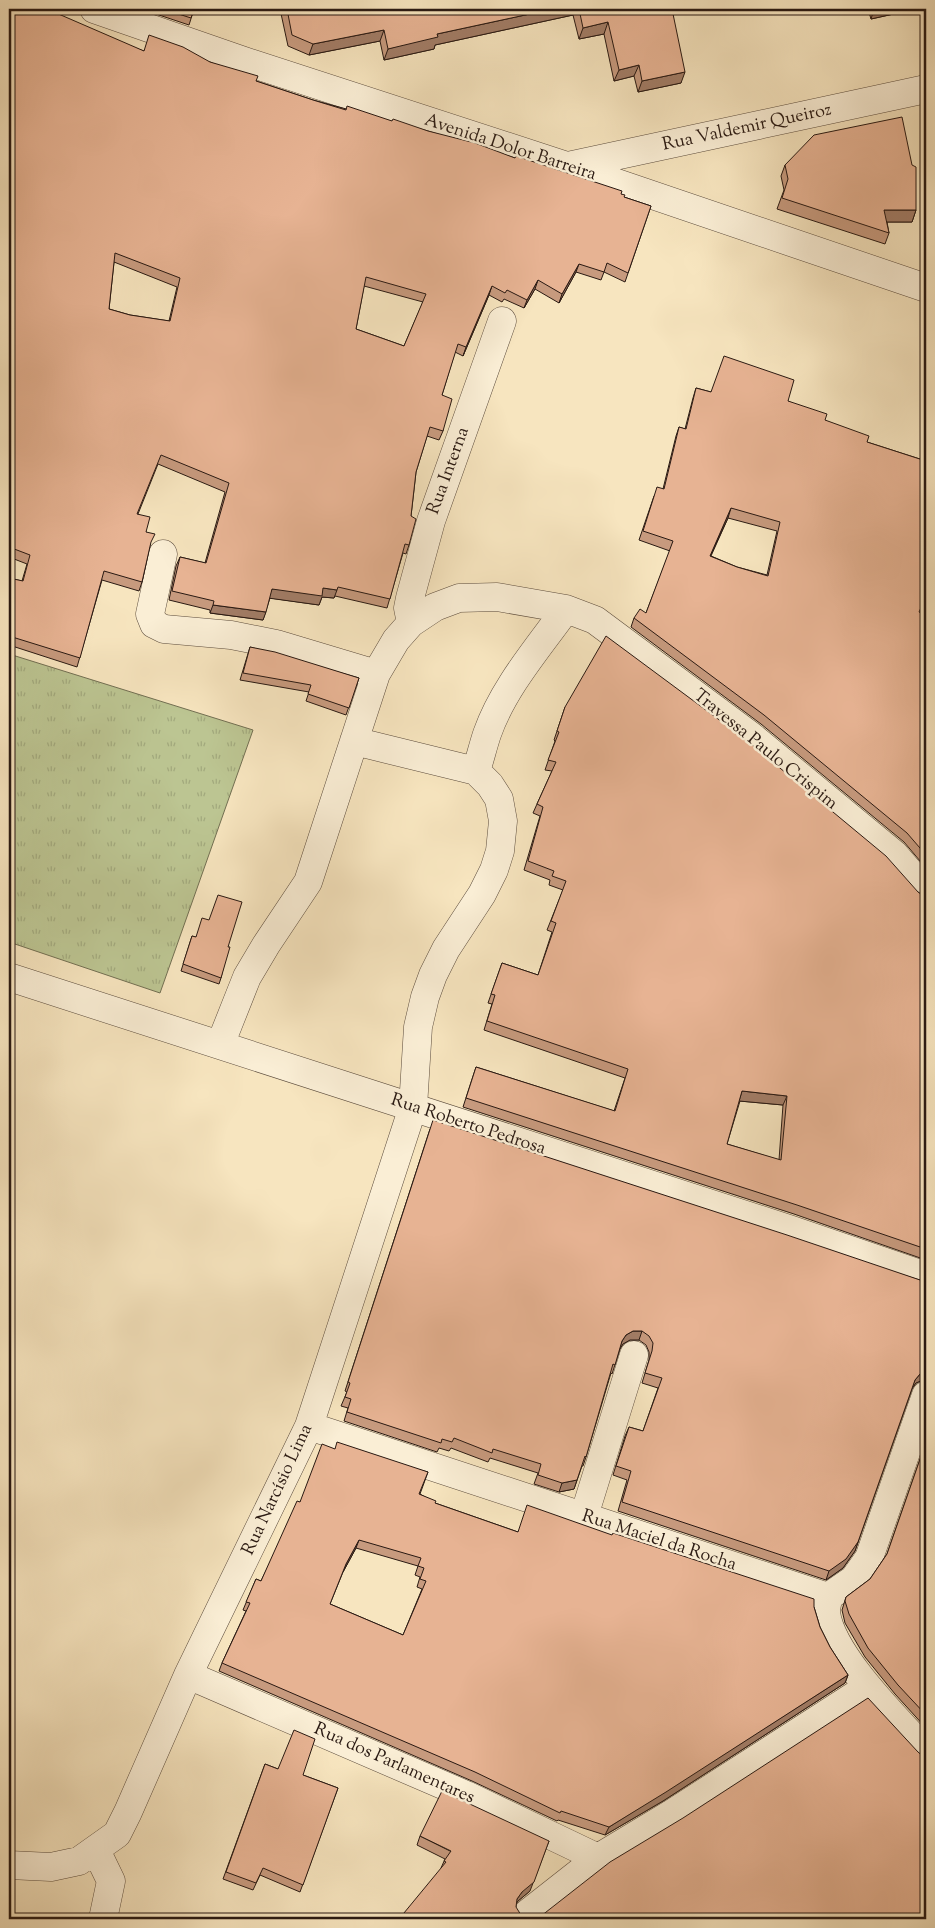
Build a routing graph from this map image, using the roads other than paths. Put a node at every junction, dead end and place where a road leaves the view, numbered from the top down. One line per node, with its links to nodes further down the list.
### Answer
1 (94, 9): 3 (street, Avenida Dolor Barreira)
2 (926, 90): 3 (street, Rua Valdemir Queiroz)
3 (567, 166): 4 (street, Avenida Dolor Barreira)
4 (926, 288)
5 (502, 321): 8 (street, Rua Interna)
6 (163, 554): 9 (street)
7 (566, 609): 8 (street, Travessa Paulo Crispim); 11 (street); 12 (street, Travessa Paulo Crispim)
8 (411, 623): 9 (street, Travessa Paulo Crispim)
9 (376, 674): 10 (street, Travessa Paulo Crispim)
10 (354, 741): 11 (street); 14 (street, Travessa Paulo Crispim)
11 (476, 771): 15 (street, Rua Narcísio Lima)
12 (926, 891)
13 (9, 976): 14 (street, Rua Roberto Pedrosa)
14 (220, 1045): 15 (street, Rua Roberto Pedrosa)
15 (414, 1107): 16 (street, Rua Roberto Pedrosa); 19 (street, Rua Narcísio Lima)
16 (926, 1276)
17 (634, 1354): 20 (street)
18 (926, 1396): 21 (street)
19 (310, 1426): 20 (street, Rua Maciel da Rocha); 22 (street, Rua Narcísio Lima)
20 (584, 1516): 21 (street, Rua Maciel da Rocha)
21 (828, 1596): 23 (street)
22 (188, 1675): 25 (street, Rua Narcísio Lima); 26 (street, Rua dos Parlamentares)
23 (868, 1687): 24 (street); 26 (street)
24 (926, 1751)
25 (96, 1850): 27 (street, Rua Narcísio Lima); 29 (street)
26 (598, 1858): 28 (street)
27 (9, 1865)
28 (528, 1913)
29 (103, 1919)

